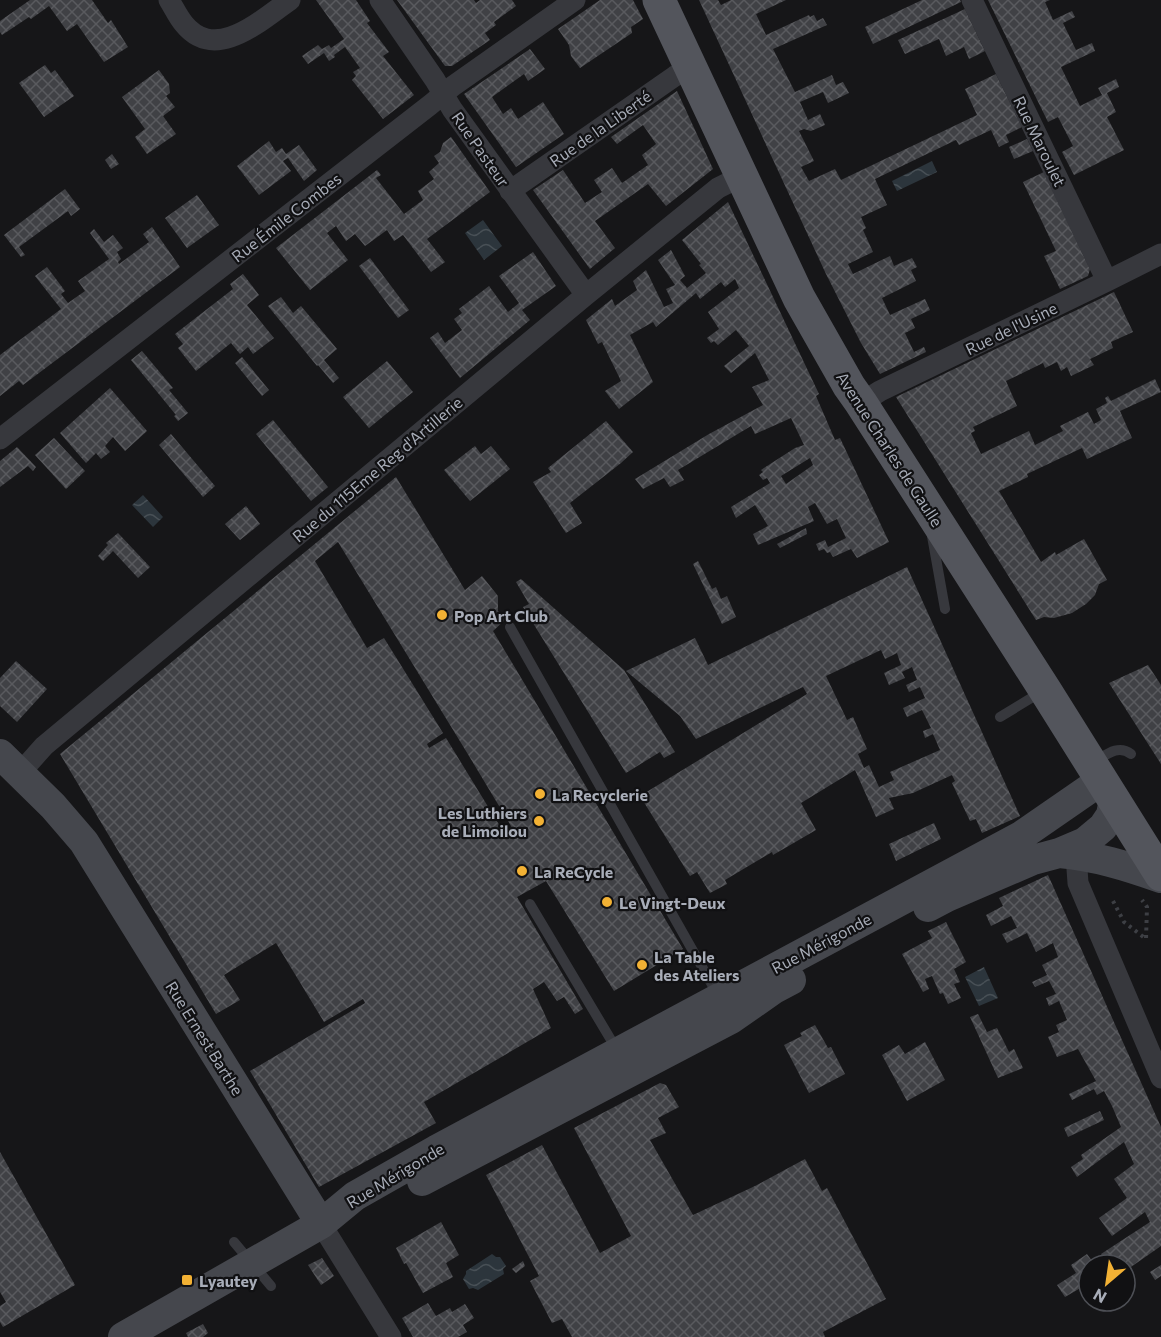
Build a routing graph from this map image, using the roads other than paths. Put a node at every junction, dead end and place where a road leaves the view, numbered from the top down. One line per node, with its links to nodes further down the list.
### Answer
1 (169, 0): 2 (street)
2 (290, 0)
3 (380, 0): 8 (street, Rue Pasteur)
4 (575, 0): 8 (street, Rue Émile Combes)
5 (659, 0): 7 (main road, Avenue Charles de Gaulle)
6 (972, 0): 12 (street, Rue Maroulet)
7 (691, 68): 9 (main road, Avenue Charles de Gaulle); 10 (street, Rue de la Liberté)
8 (443, 94): 10 (street, Rue Pasteur); 15 (street, Rue Émile Combes)
9 (742, 176): 13 (street, Rue du 115Eme Reg d'Artillerie); 14 (main road, Avenue Charles de Gaulle)
10 (510, 191): 13 (street, Rue Pasteur)
11 (1161, 254): 12 (street, Rue de l'Usine)
12 (1107, 281): 14 (street, Rue de l'Usine)
13 (586, 295): 22 (street, Rue du 115Eme Reg d'Artillerie)
14 (861, 402): 16 (main road, Avenue Charles de Gaulle)
15 (0, 439)
16 (927, 505): 17 (lane); 19 (main road, Avenue Charles de Gaulle)
17 (945, 609)
18 (510, 627): 27 (lane)
19 (1046, 690): 20 (lane); 23 (main road, Avenue Charles de Gaulle)
20 (1000, 717)
21 (1131, 754): 23 (lane)
22 (10, 764): 30 (street, Rue Ernest Barthe)
23 (1102, 781): 24 (street); 25 (main road, Avenue Charles de Gaulle); 27 (street, Rue Mérigonde)
24 (1075, 850): 25 (street); 27 (street, Rue Mérigonde); 29 (street)
25 (1154, 883)
26 (530, 904): 28 (lane)
27 (725, 1008): 28 (street, Rue Mérigonde)
28 (624, 1062): 30 (street, Rue Mérigonde)
29 (1161, 1078)
30 (321, 1224): 31 (street, Rue Mérigonde); 32 (street, Rue Ernest Barthe)
31 (123, 1337)
32 (391, 1337)

